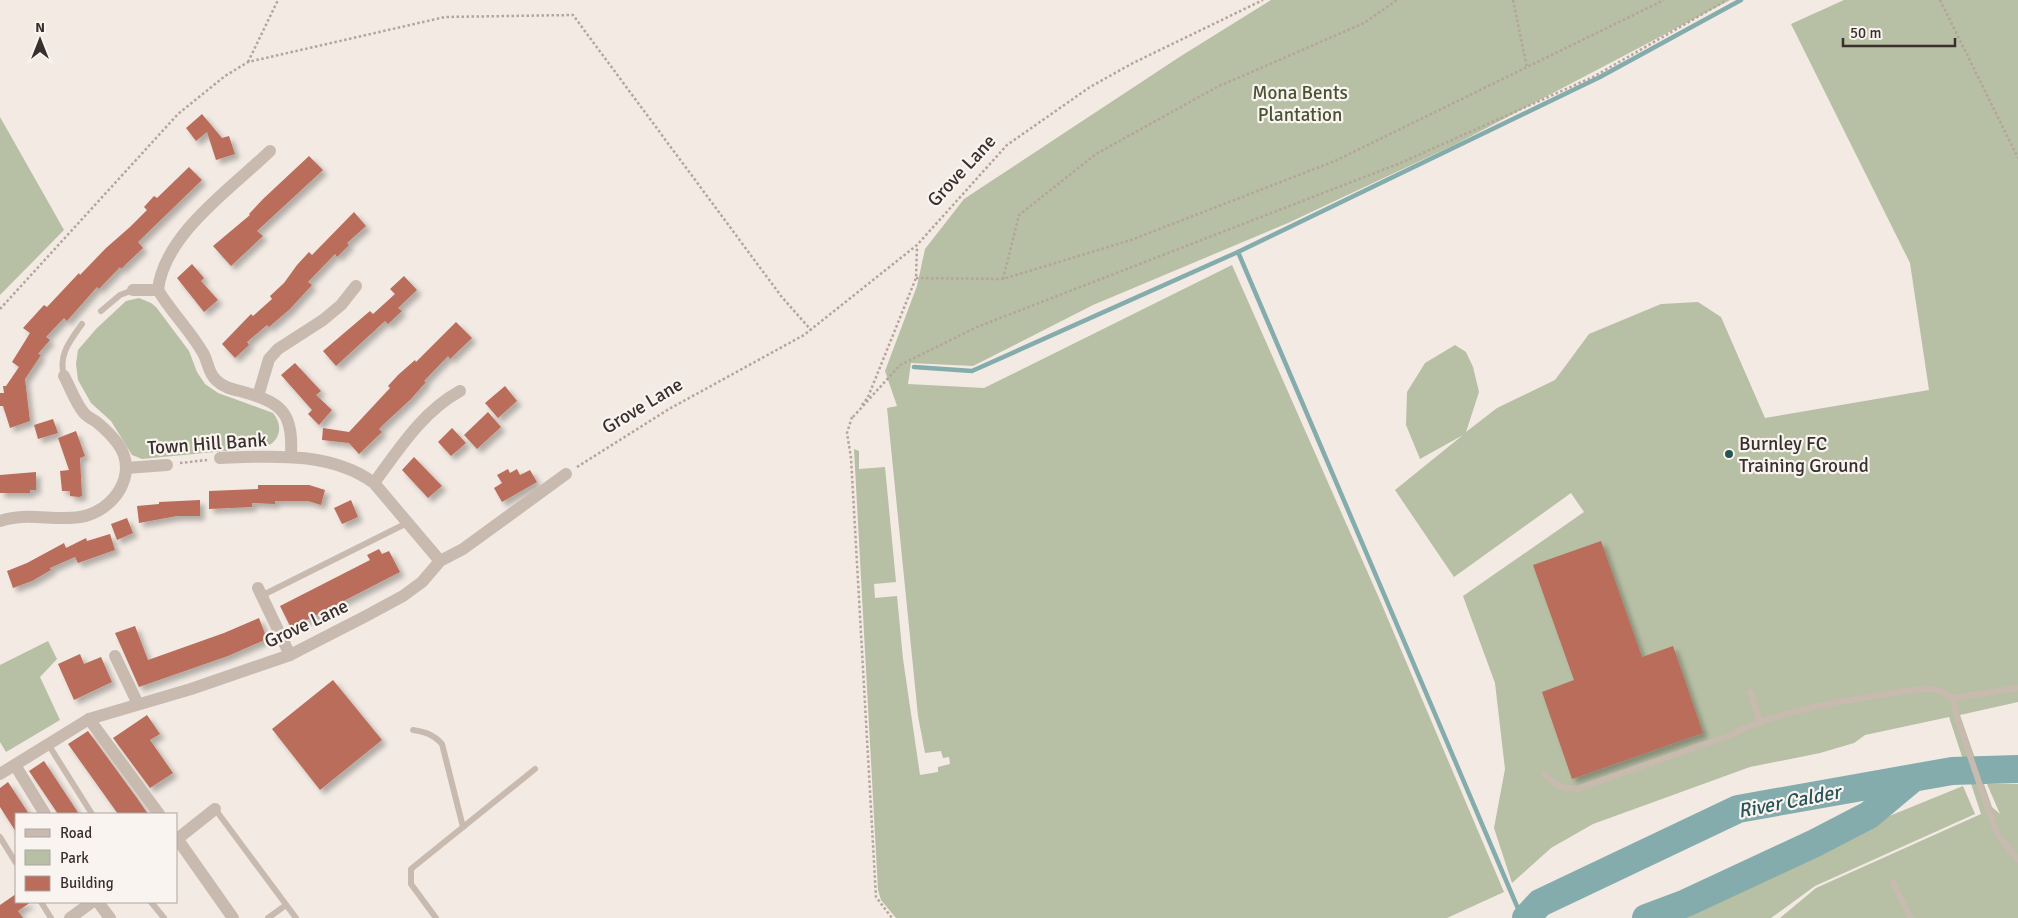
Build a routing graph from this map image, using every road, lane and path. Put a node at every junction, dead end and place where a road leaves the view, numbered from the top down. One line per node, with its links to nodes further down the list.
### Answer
1 (278, 0): 8 (path)
2 (1263, 0): 12 (path, Grove Lane)
3 (1397, 0): 14 (path)
4 (1513, 0): 9 (path)
5 (1664, 0): 9 (path)
6 (1726, 0): 25 (path)
7 (1940, 0): 11 (path)
8 (248, 62): 18 (path); 21 (path)
9 (1527, 68): 14 (path)
10 (270, 151): 17 (street)
11 (2018, 158)
12 (917, 246): 13 (path); 21 (path, Grove Lane)
13 (916, 278): 14 (path); 25 (path)
14 (1003, 279)
15 (356, 286): 24 (street)
16 (133, 290): 17 (street); 19 (lane)
17 (158, 290): 24 (street, Town Hill Bank)
18 (0, 309)
19 (101, 311)
20 (82, 324): 22 (lane)
21 (811, 330): 30 (path, Grove Lane)
22 (64, 376): 29 (street)
23 (460, 391): 31 (street)
24 (258, 396): 27 (street, Town Hill Bank)
25 (853, 417): 74 (path)
26 (220, 458): 27 (street, Town Hill Bank); 28 (path, Town Hill Bank)
27 (291, 458): 31 (street, Town Hill Bank)
28 (166, 465): 29 (street, Town Hill Bank)
29 (126, 468): 32 (street)
30 (566, 474): 34 (street, Grove Lane)
31 (374, 483): 33 (street, Town Hill Bank)
32 (0, 521)
33 (407, 523): 34 (street, Town Hill Bank); 35 (lane)
34 (440, 561): 36 (street, Grove Lane)
35 (260, 592): 36 (street)
36 (290, 655): 41 (street, Grove Lane)
37 (115, 656): 41 (street)
38 (2018, 688): 40 (lane)
39 (1750, 692): 43 (lane)
40 (1953, 698): 43 (lane); 58 (lane)
41 (138, 704): 42 (street, Grove Lane)
42 (89, 719): 45 (street, Grove Lane); 53 (street)
43 (1760, 722): 49 (lane)
44 (413, 730): 54 (lane)
45 (48, 744): 46 (street, Grove Lane); 52 (lane)
46 (15, 765): 48 (street, Grove Lane); 51 (street)
47 (535, 769): 54 (lane)
48 (0, 774)
49 (1545, 775)
50 (215, 810): 56 (street); 65 (lane)
51 (44, 813)
52 (91, 813)
53 (158, 813)
54 (463, 827): 73 (lane)
55 (0, 837): 59 (lane)
56 (178, 838)
57 (178, 840): 70 (street)
58 (2018, 860)
59 (15, 861)
60 (1893, 884): 75 (lane)
61 (42, 903): 66 (lane)
62 (91, 903): 67 (street)
63 (99, 903): 68 (street)
64 (153, 903): 69 (lane)
65 (286, 905): 71 (lane); 72 (lane)
66 (51, 918)
67 (70, 918)
68 (110, 918)
69 (164, 918)
70 (233, 918)
71 (268, 918)
72 (296, 918)
73 (436, 918)
74 (892, 918)
75 (1911, 918)

